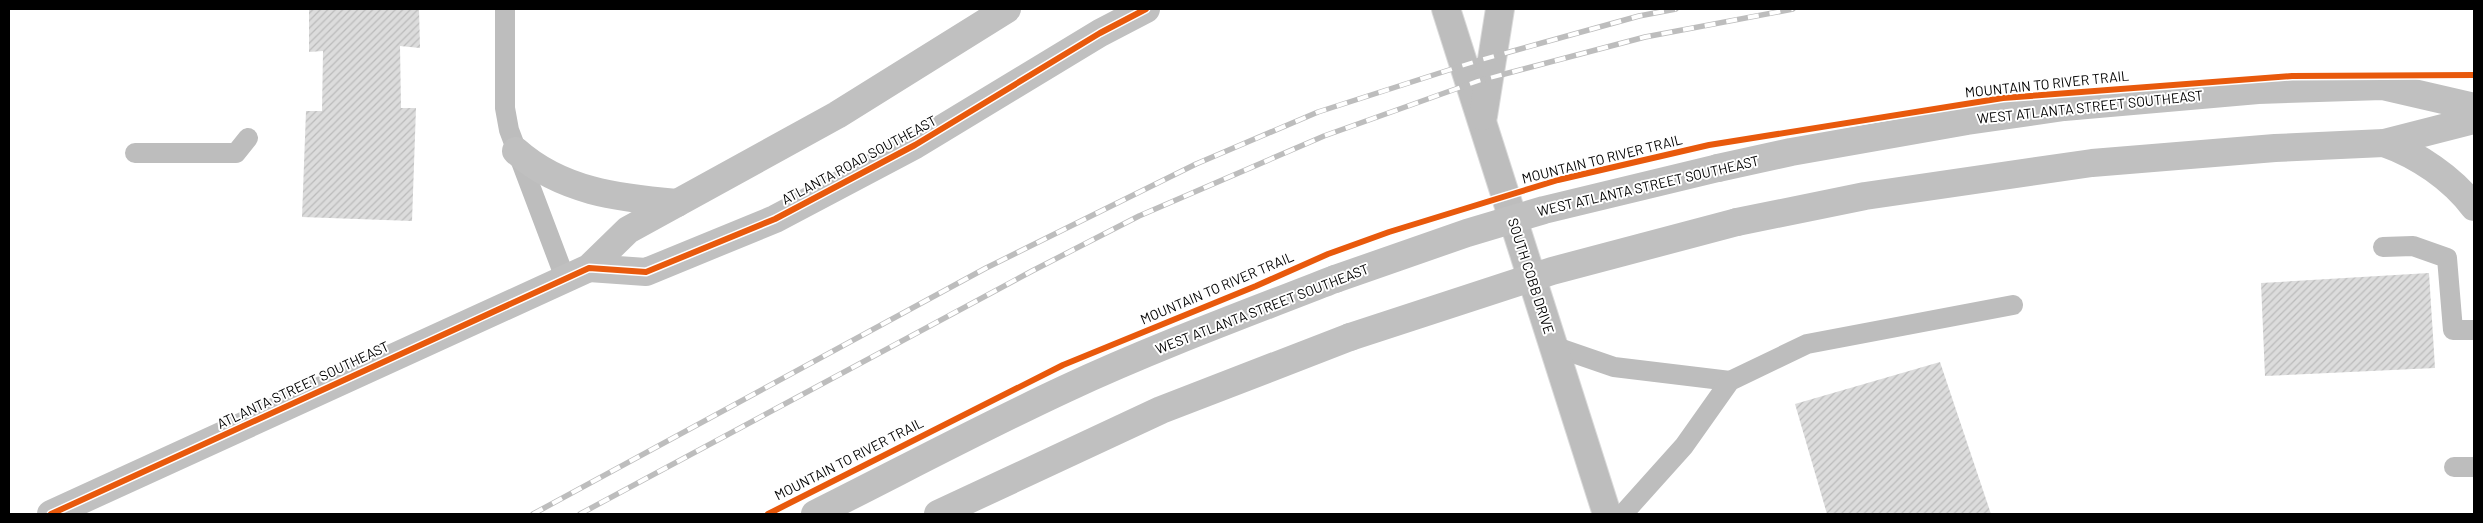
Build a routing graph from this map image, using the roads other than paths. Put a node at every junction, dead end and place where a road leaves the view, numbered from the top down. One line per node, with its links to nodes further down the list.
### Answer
1 (505, 9): 11 (lane)
2 (1007, 9): 13 (street)
3 (1146, 9): 16 (street, ATLANTA ROAD SOUTHEAST)
4 (1446, 9): 7 (main road, SOUTH COBB DRIVE)
5 (1500, 9): 7 (main road)
6 (2474, 107): 24 (street, WEST ATLANTA STREET SOUTHEAST, bridge)
7 (1482, 120): 19 (main road, SOUTH COBB DRIVE)
8 (2474, 120): 10 (street)
9 (248, 138): 12 (lane)
10 (2384, 143): 14 (street); 25 (street, bridge)
11 (516, 151): 13 (street); 16 (lane)
12 (135, 153)
13 (676, 203): 16 (street)
14 (2474, 207)
15 (2383, 248): 18 (lane)
16 (577, 273): 23 (street, ATLANTA STREET SOUTHEAST)
17 (2013, 305): 20 (lane)
18 (2474, 330)
19 (1553, 346): 20 (lane); 26 (main road, SOUTH COBB DRIVE)
20 (1730, 380): 27 (lane)
21 (2454, 467): 22 (lane)
22 (2474, 468)
23 (51, 514)
24 (815, 514)
25 (938, 514)
26 (1607, 514)
27 (1623, 514)

